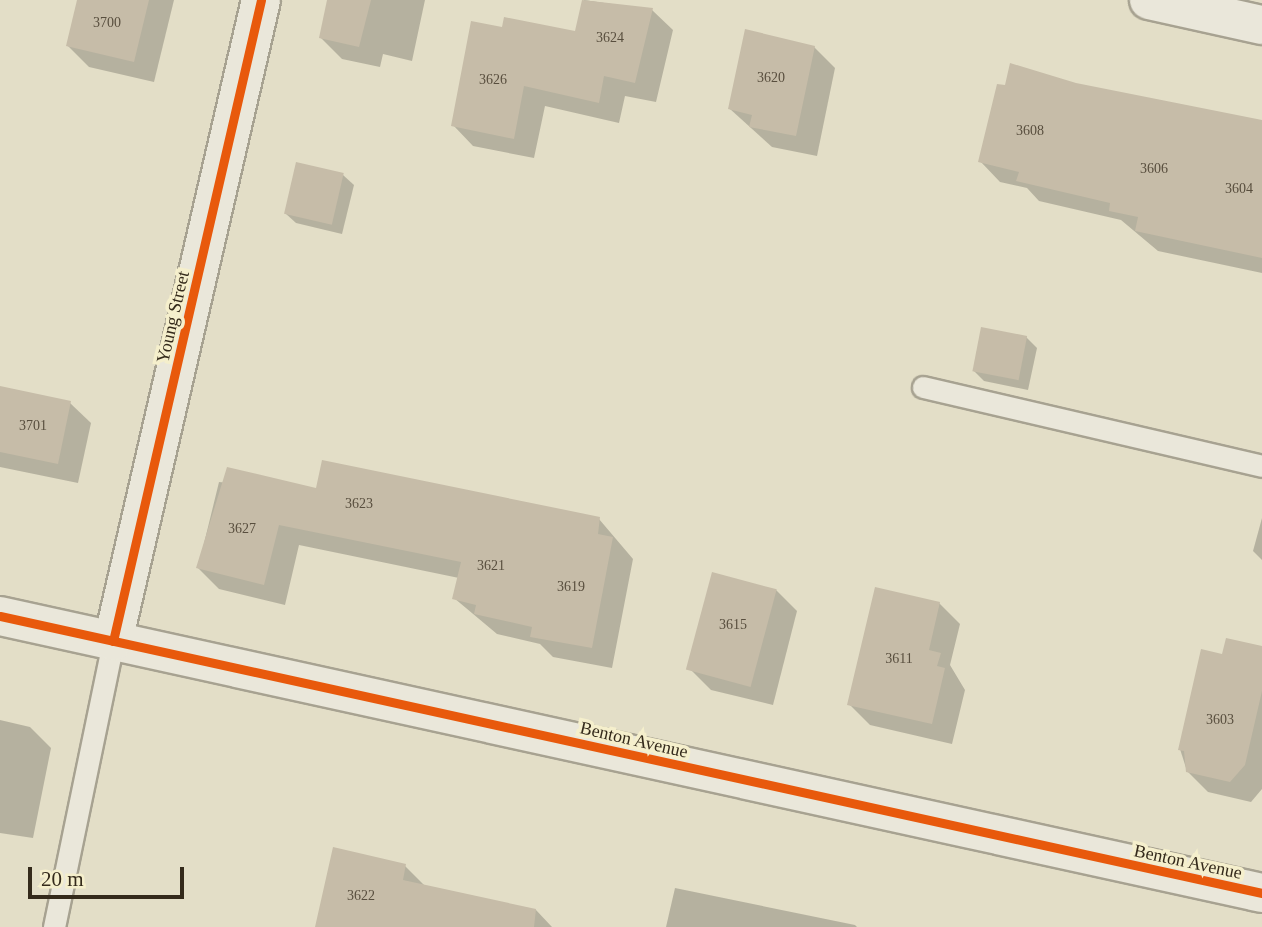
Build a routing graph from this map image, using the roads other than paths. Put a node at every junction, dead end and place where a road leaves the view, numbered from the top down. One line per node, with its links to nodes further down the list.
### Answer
1 (261, 0): 7 (street, Young Street)
2 (1149, 0): 3 (street)
3 (1262, 25)
4 (923, 387): 5 (lane)
5 (1262, 466)
6 (0, 616): 7 (street, Benton Avenue)
7 (113, 641): 8 (street, Benton Avenue); 9 (lane)
8 (1262, 893)
9 (54, 927)

